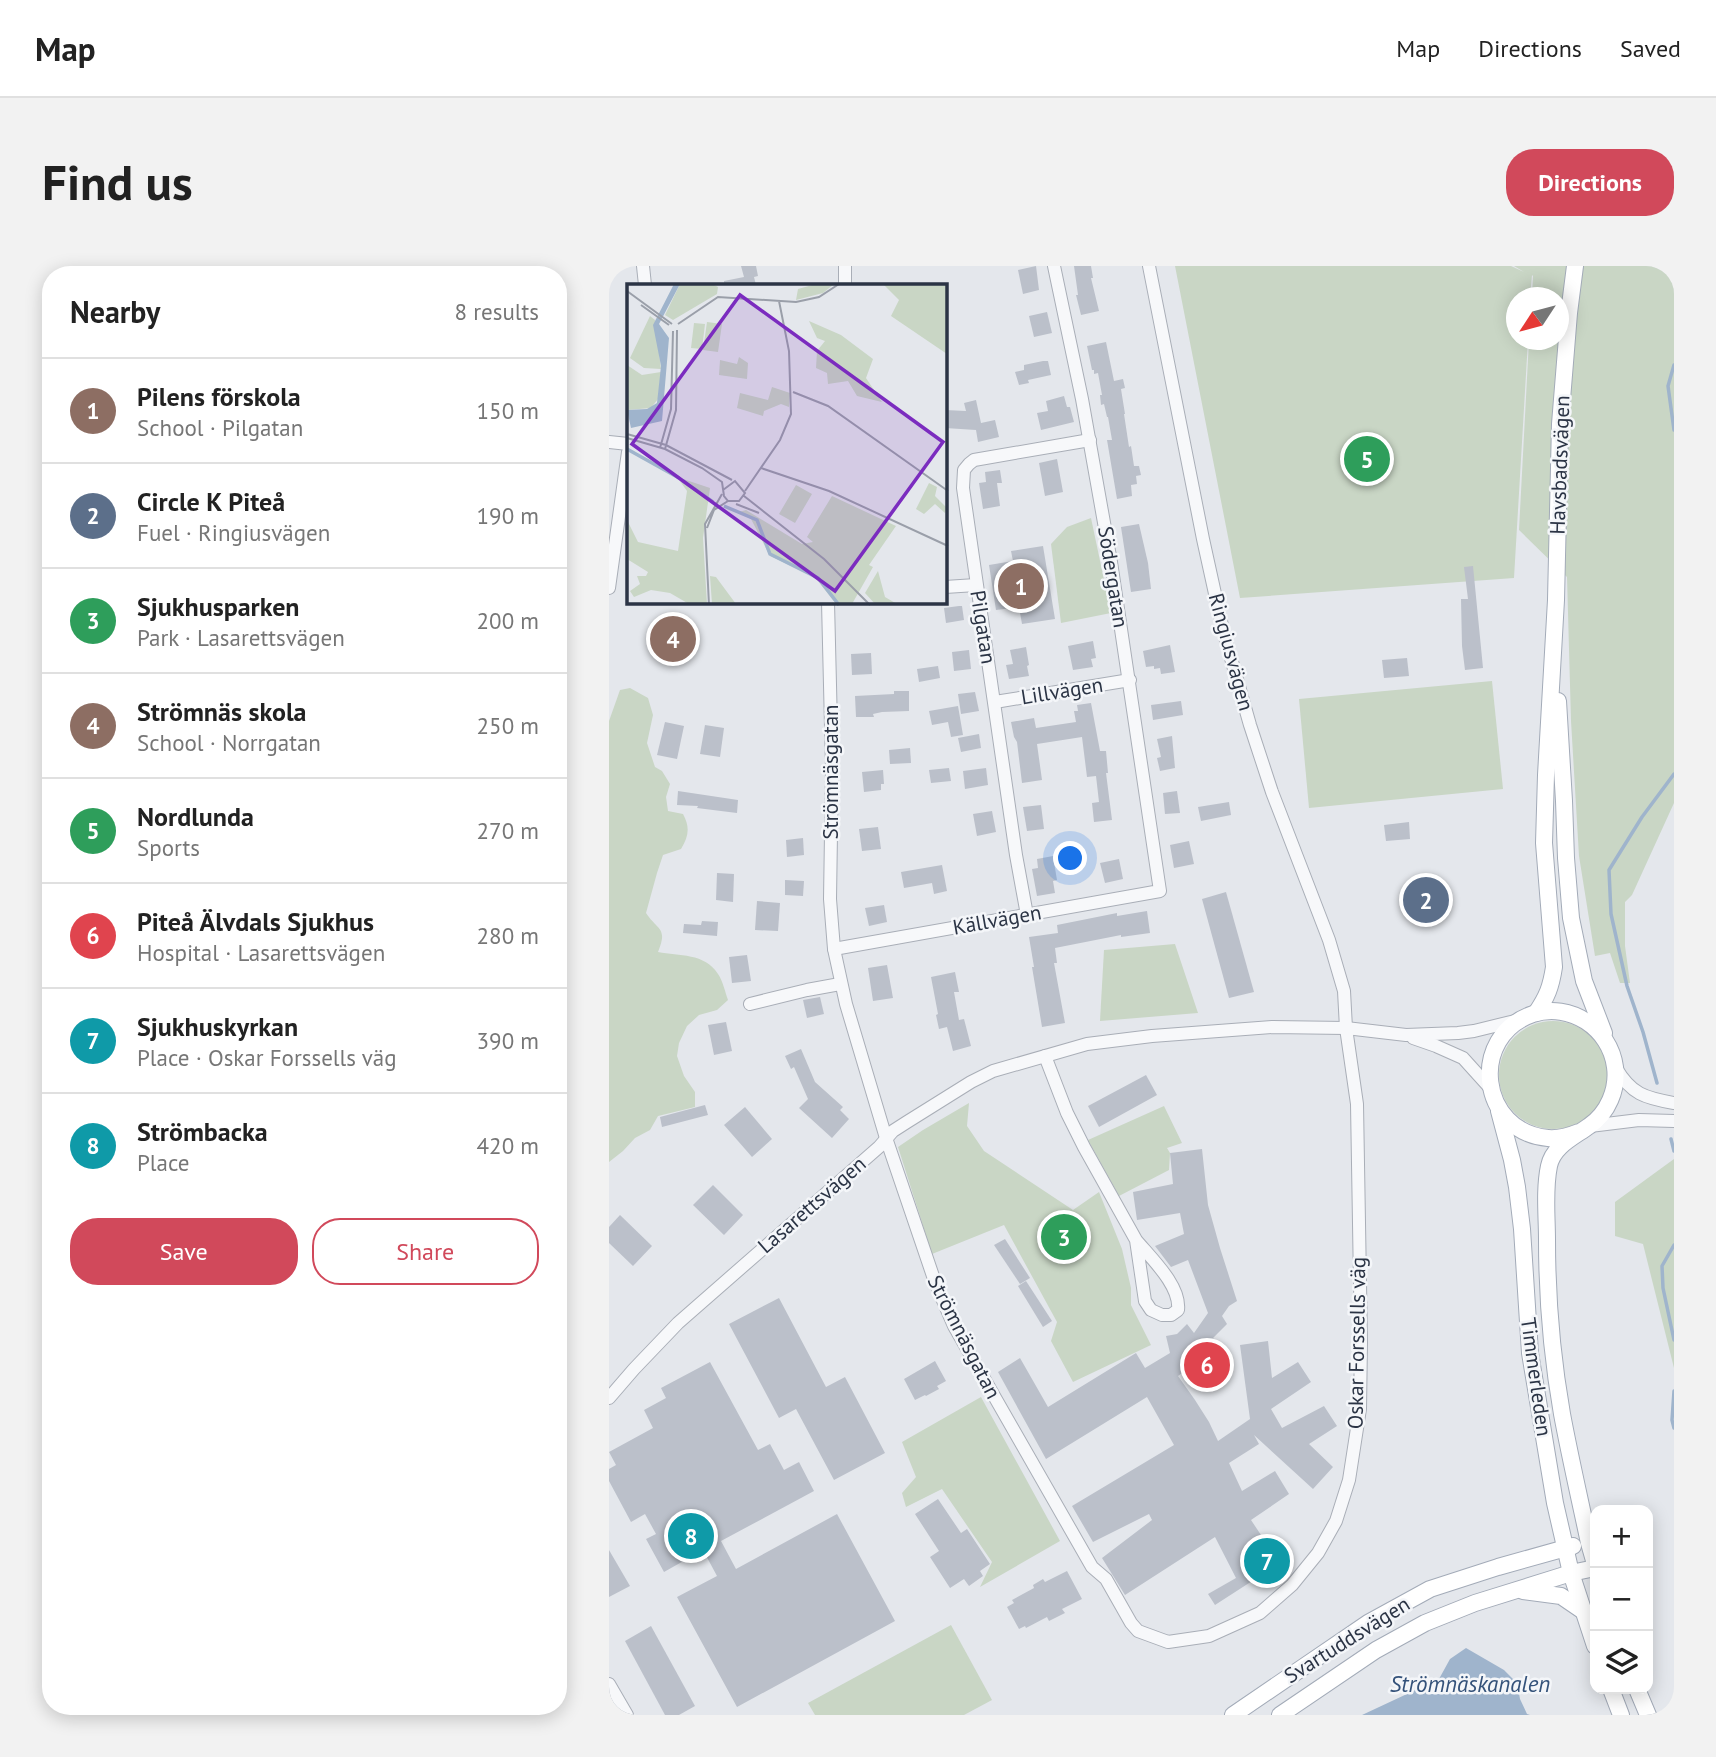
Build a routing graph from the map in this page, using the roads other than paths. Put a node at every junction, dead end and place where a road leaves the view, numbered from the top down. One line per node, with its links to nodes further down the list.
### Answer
1 (643, 266): 6 (street)
2 (845, 266): 7 (street)
3 (1054, 266): 8 (street, Södergatan)
4 (1149, 266): 25 (street, Ringiusvägen)
5 (1575, 266): 16 (main road, Havsbadsvägen)
6 (645, 284)
7 (845, 284)
8 (1090, 440): 12 (street, Pilgatan); 17 (street, Södergatan)
9 (609, 442): 10 (street)
10 (627, 444)
11 (627, 459): 14 (street)
12 (976, 585): 13 (street); 18 (street, Pilgatan)
13 (947, 587)
14 (609, 588)
15 (828, 604): 21 (street, Strömnäsgatan)
16 (1553, 664): 24 (main road, Havsbadsvägen); 27 (main road, Havsbadsvägen)
17 (1130, 680): 18 (street, Lillvägen); 19 (street, Södergatan)
18 (995, 702): 20 (street, Pilgatan)
19 (1160, 891): 20 (street, Källvägen)
20 (1027, 915): 21 (street, Källvägen)
21 (834, 949): 22 (street, Strömnäsgatan)
22 (840, 984): 23 (street); 35 (street, Strömnäsgatan)
23 (750, 1004)
24 (1529, 1016): 26 (street, Lasarettsvägen); 27 (main road); 30 (main road)
25 (1346, 1028): 26 (street, Lasarettsvägen); 28 (street, Lasarettsvägen); 46 (street, Oskar Forssells väg)
26 (1396, 1034): 30 (street, Lasarettsvägen)
27 (1608, 1044): 29 (main road)
28 (1045, 1056): 35 (street, Lasarettsvägen); 36 (street)
29 (1616, 1068): 31 (street); 34 (main road)
30 (1490, 1089): 32 (main road)
31 (1674, 1103)
32 (1497, 1105): 34 (main road); 39 (main road, Timmerleden)
33 (1674, 1121): 34 (street)
34 (1584, 1129): 38 (main road, Timmerleden)
35 (886, 1138): 37 (street, Lasarettsvägen); 46 (street, Strömnäsgatan)
36 (1136, 1240): 36 (street)
37 (609, 1398)
38 (1589, 1543): 39 (main road, Svartuddsvägen); 40 (main road, Timmerleden)
39 (1564, 1547): 42 (main road, Timmerleden); 51 (main road, Svartuddsvägen)
40 (1590, 1547)
41 (1590, 1567): 42 (main road, Svartuddsvägen)
42 (1571, 1573): 43 (main road, Svartuddsvägen); 44 (main road, Timmerleden)
43 (1517, 1590): 44 (main road, Svartuddsvägen); 52 (main road, Svartuddsvägen)
44 (1583, 1611): 45 (main road, Timmerleden)
45 (1590, 1631)
46 (1168, 1642)
47 (609, 1684): 50 (street)
48 (1613, 1694): 53 (main road)
49 (1639, 1694): 54 (main road)
50 (627, 1715)
51 (1233, 1715)
52 (1280, 1715)
53 (1621, 1715)
54 (1648, 1715)

